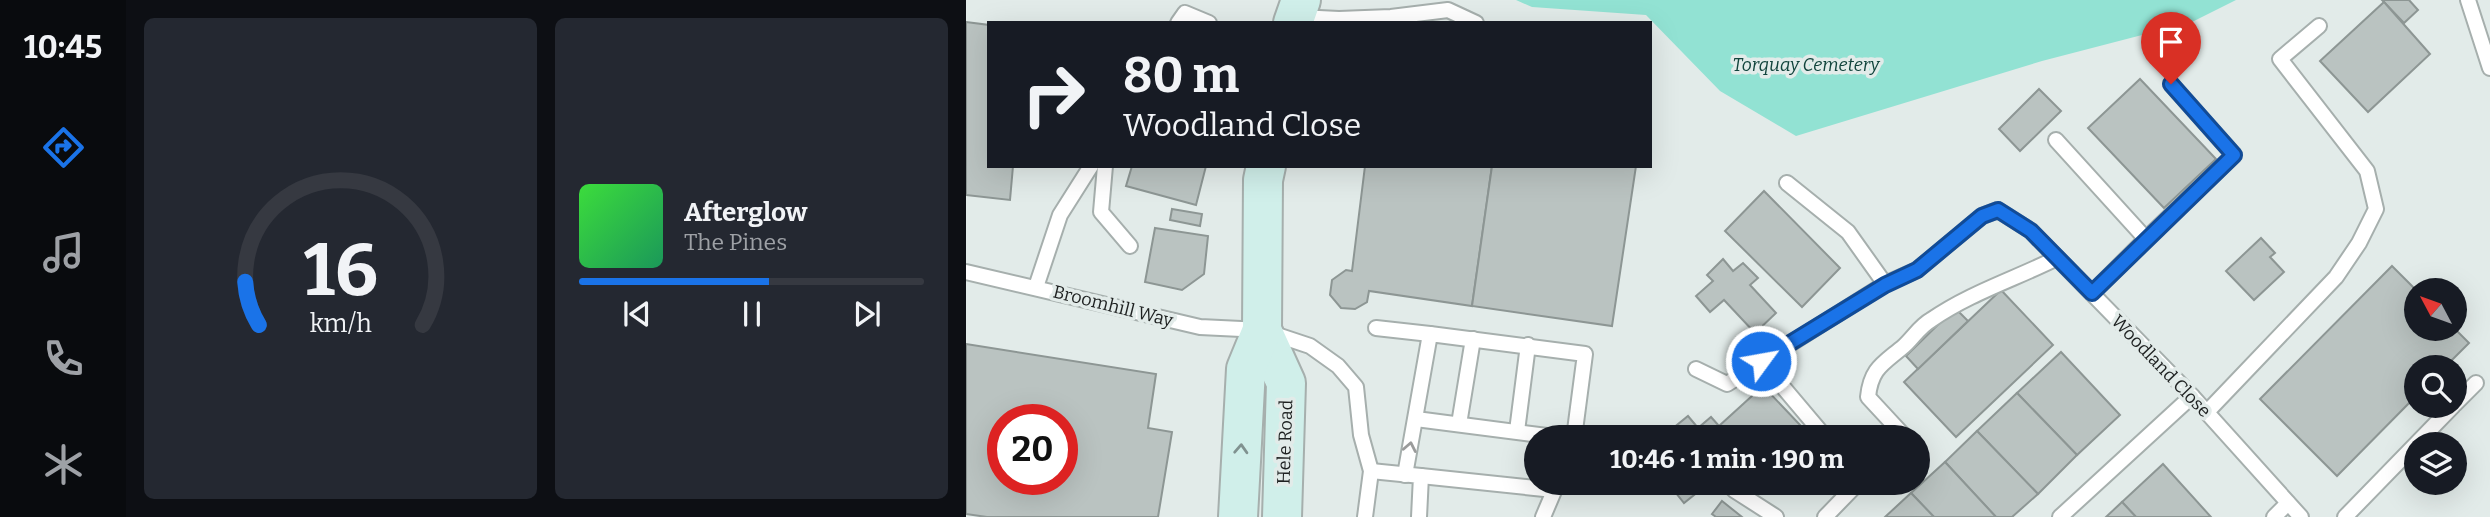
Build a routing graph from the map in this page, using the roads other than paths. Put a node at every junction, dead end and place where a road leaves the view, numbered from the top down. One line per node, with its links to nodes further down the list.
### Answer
1 (2468, 0): 7 (lane)
2 (1296, 13): 5 (lane)
3 (1179, 21): 4 (lane)
4 (1204, 21)
5 (1472, 21)
6 (2319, 26): 31 (lane)
7 (2490, 68)
8 (2171, 84): 14 (lane)
9 (2056, 140): 14 (lane)
10 (1090, 168): 19 (lane)
11 (1105, 168): 15 (lane)
12 (1266, 168): 22 (main road, Hele Road)
13 (1787, 183): 18 (lane)
14 (2146, 239): 20 (lane)
15 (1130, 246)
16 (2057, 258): 18 (lane, Woodland Close); 20 (lane, Woodland Close); 37 (lane)
17 (966, 272): 19 (lane, Broomhill Way)
18 (1885, 285): 26 (lane, Woodland Close)
19 (1036, 287): 22 (lane, Broomhill Way)
20 (2092, 293): 30 (lane, Woodland Close)
21 (1376, 328): 23 (lane)
22 (1262, 330): 40 (lane, Broomhill Way); 48 (main road, Hele Road, one-way to 22); 49 (main road, Hele Road)
23 (1430, 334): 24 (lane); 33 (lane)
24 (1473, 339): 25 (lane); 34 (lane)
25 (1528, 345): 35 (lane); 38 (lane)
26 (1761, 361): 27 (lane, Woodland Close); 36 (lane)
27 (1696, 369)
28 (2476, 383): 29 (lane)
29 (2467, 392)
30 (2192, 396): 31 (lane, Woodland Close); 55 (lane)
31 (2207, 412): 47 (lane, Woodland Close)
32 (2441, 418): 58 (lane)
33 (1416, 419): 34 (lane); 41 (lane, one-way to 33)
34 (1459, 424): 38 (lane)
35 (1576, 425)
36 (1815, 425)
37 (1894, 425)
38 (1517, 431): 39 (lane)
39 (1524, 432)
40 (1371, 471): 41 (lane); 50 (lane)
41 (1405, 475): 42 (lane)
42 (1421, 476): 43 (lane); 51 (lane)
43 (1524, 484)
44 (1553, 495): 52 (lane)
45 (1742, 495): 53 (lane)
46 (1846, 495): 54 (lane)
47 (2288, 503): 56 (lane); 57 (lane, Woodland Close)
48 (1238, 517)
49 (1282, 517)
50 (1365, 517)
51 (1419, 517)
52 (1543, 517)
53 (1776, 517)
54 (1825, 517)
55 (2060, 517)
56 (2274, 517)
57 (2301, 517)
58 (2345, 517)

